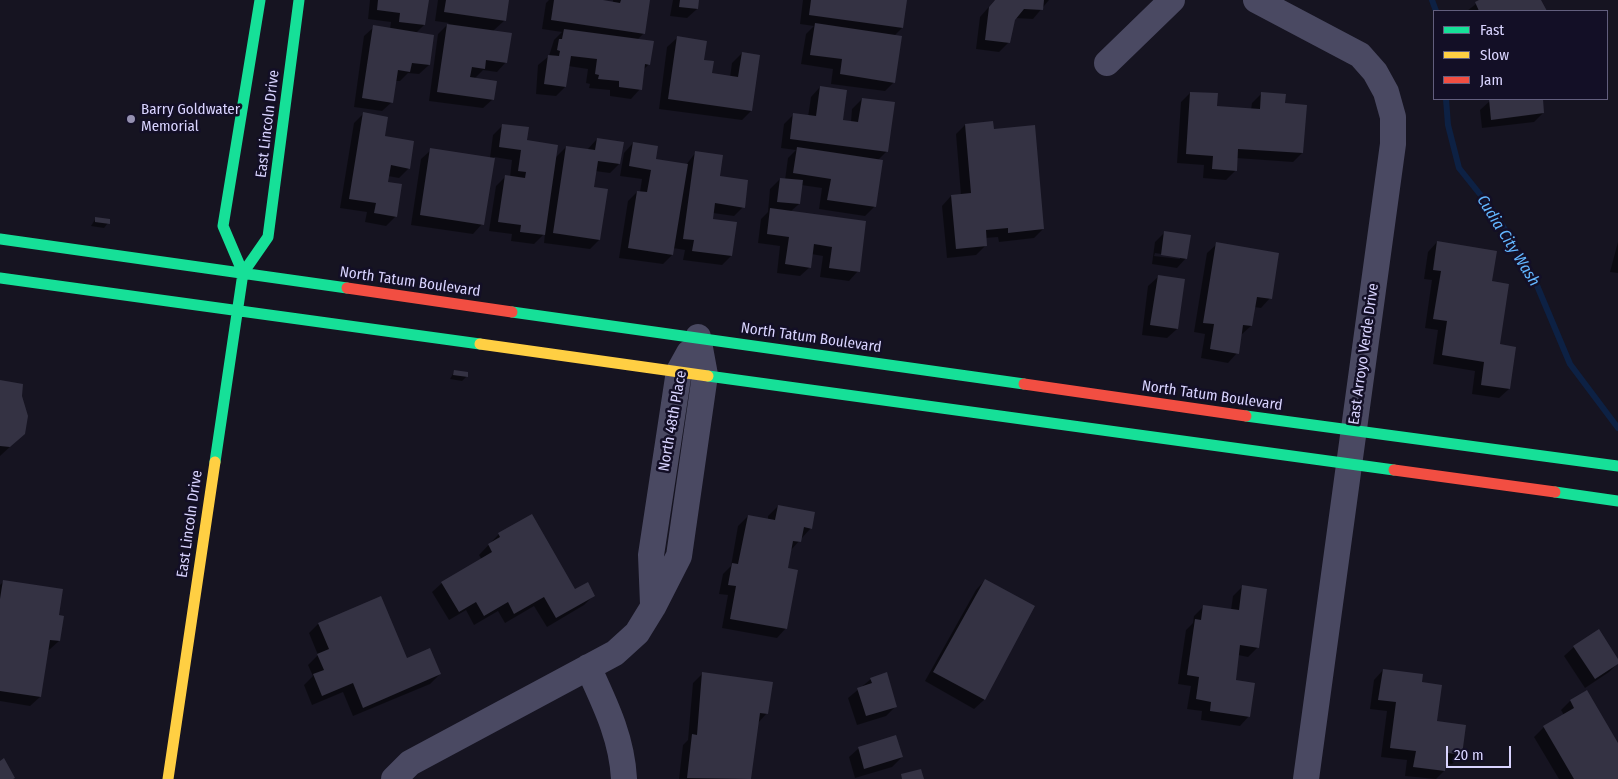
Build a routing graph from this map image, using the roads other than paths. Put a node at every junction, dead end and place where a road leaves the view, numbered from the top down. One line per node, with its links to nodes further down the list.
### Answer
1 (260, 0): 7 (main road, East Lincoln Drive)
2 (299, 0): 7 (main road, East Lincoln Drive)
3 (1172, 0): 5 (street)
4 (1256, 0): 13 (street, East Arroyo Verde Drive)
5 (1107, 63)
6 (0, 239): 7 (main road, North Tatum Boulevard)
7 (242, 273): 9 (main road, East Lincoln Drive); 10 (main road, North Tatum Boulevard)
8 (0, 278): 9 (main road)
9 (237, 310): 11 (main road); 19 (main road, East Lincoln Drive)
10 (698, 337): 11 (street, North 48th Place); 12 (street, North 48th Place); 13 (main road, North Tatum Boulevard)
11 (679, 371): 12 (main road); 17 (street, North 48th Place)
12 (705, 375): 14 (main road); 17 (street, North 48th Place)
13 (1354, 431): 14 (street, East Arroyo Verde Drive); 15 (main road, North Tatum Boulevard)
14 (1350, 465): 16 (main road); 22 (street, East Arroyo Verde Drive)
15 (1618, 466)
16 (1618, 501)
17 (653, 607): 18 (street, North 48th Place)
18 (588, 668): 20 (street, North 48th Place); 21 (street)
19 (168, 779)
20 (394, 779)
21 (624, 779)
22 (1306, 779)

